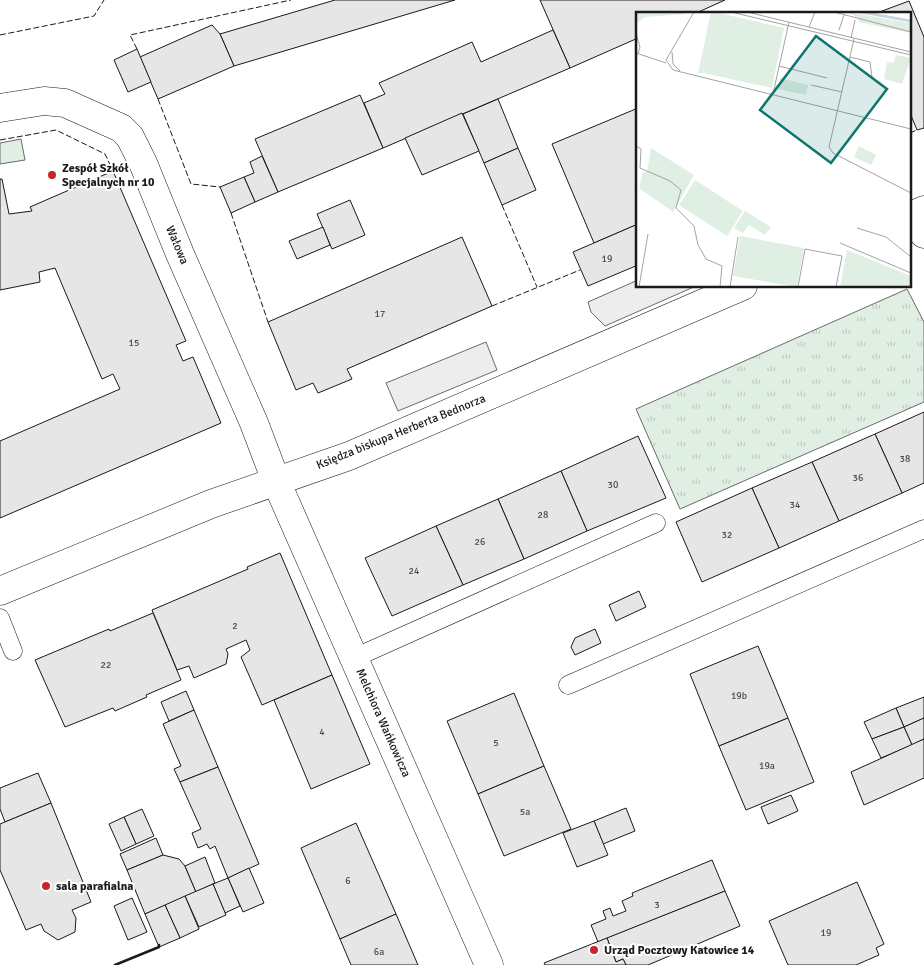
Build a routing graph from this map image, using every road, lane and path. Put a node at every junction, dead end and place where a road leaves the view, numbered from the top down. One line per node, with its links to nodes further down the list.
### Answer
1 (0, 108): 3 (street, Wałowa)
2 (738, 288): 3 (street, Księdza biskupa Herberta Bednorza)
3 (276, 481): 6 (street, Księdza biskupa Herberta Bednorza); 9 (street, Melchiora Wańkowicza)
4 (656, 523): 9 (lane)
5 (924, 530): 10 (lane)
6 (0, 590)
7 (0, 618): 8 (lane)
8 (13, 651)
9 (354, 658): 11 (street, Melchiora Wańkowicza)
10 (568, 685)
11 (489, 965)

